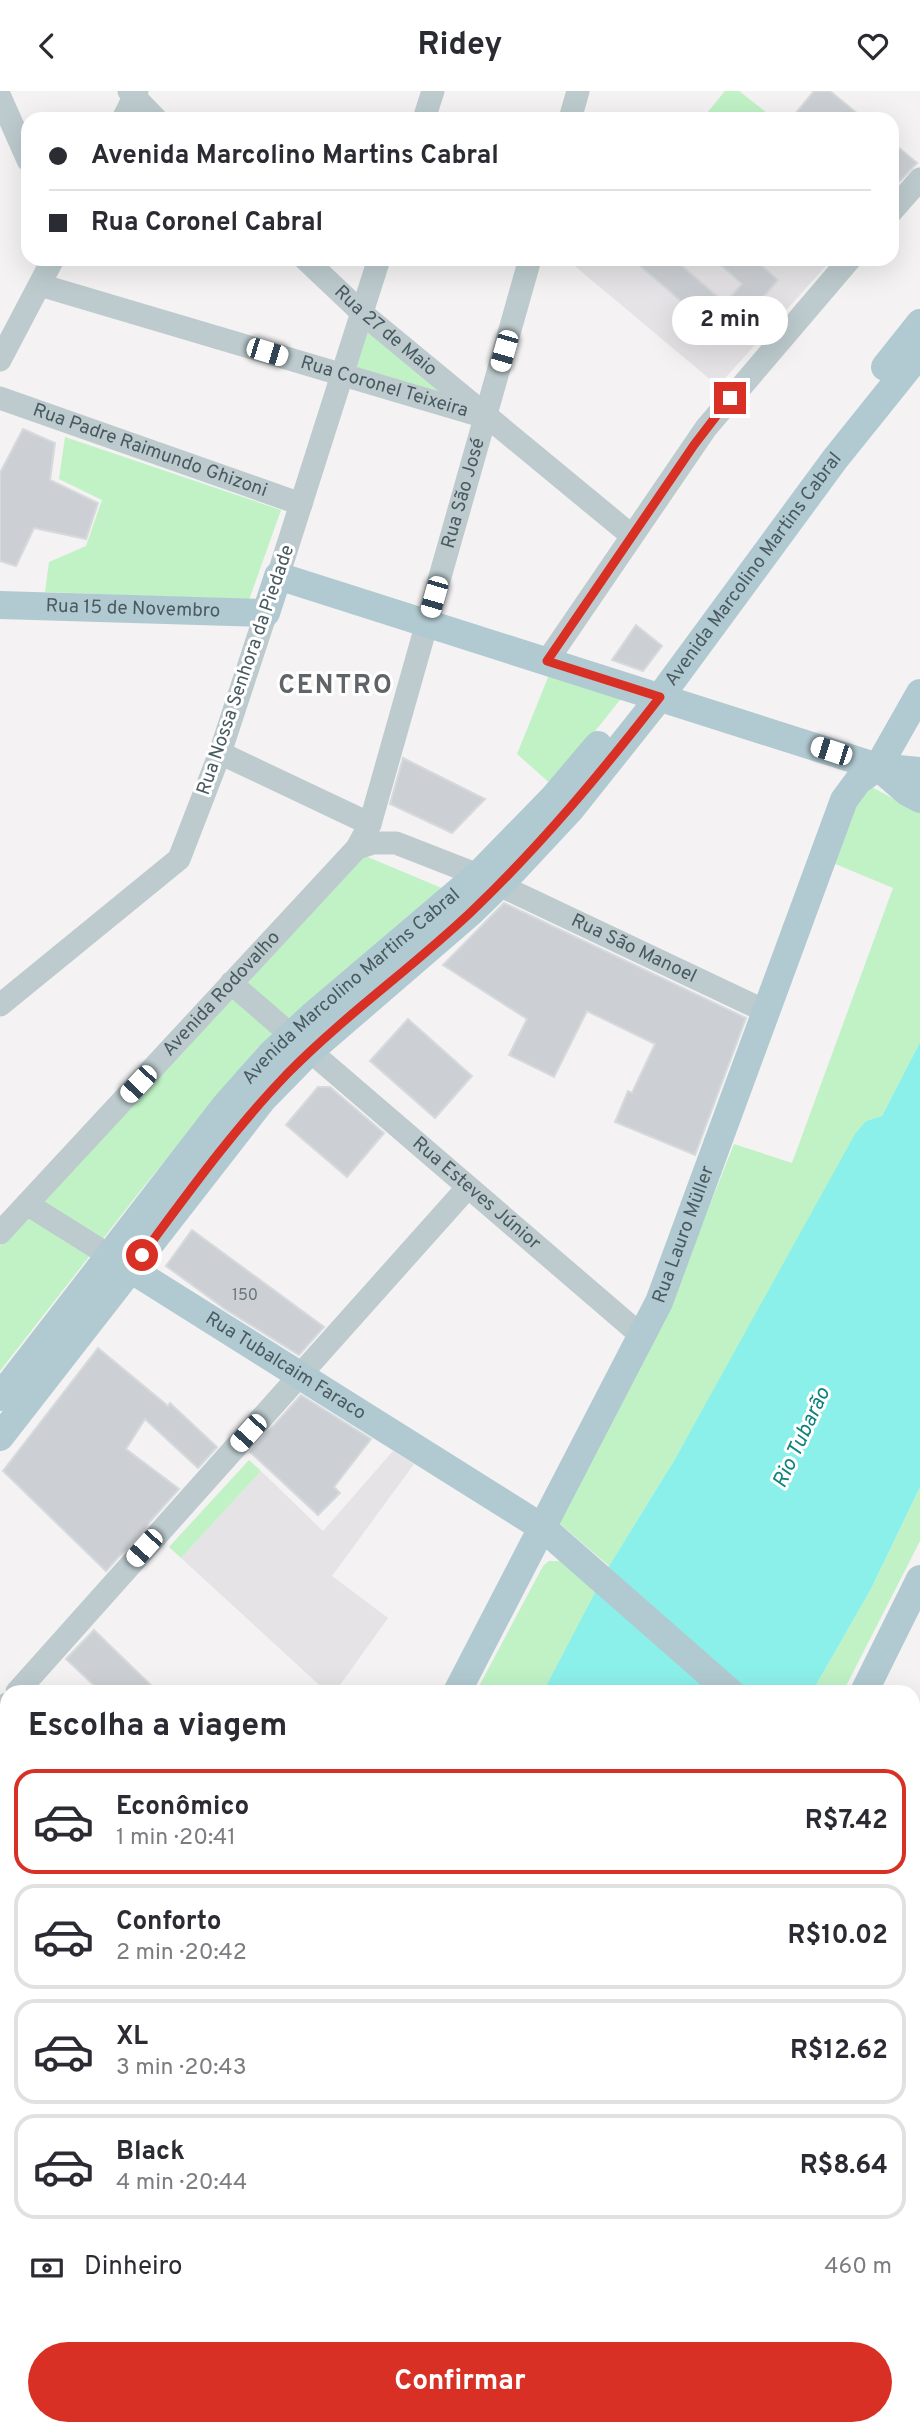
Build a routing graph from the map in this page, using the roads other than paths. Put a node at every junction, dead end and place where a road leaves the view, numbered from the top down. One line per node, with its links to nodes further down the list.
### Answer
1 (433, 91): 7 (street)
2 (578, 91): 8 (street)
3 (133, 93): 5 (street); 6 (street)
4 (0, 97): 9 (street)
5 (126, 112)
6 (150, 112)
7 (426, 112)
8 (572, 112)
9 (21, 144)
10 (920, 179): 11 (street)
11 (899, 203)
12 (50, 266): 17 (street)
13 (312, 266): 18 (street, Rua 27 de Maio)
14 (377, 266): 18 (street, Rua Nossa Senhora da Piedade)
15 (528, 266): 24 (street, Rua São José)
16 (844, 266): 26 (street)
17 (40, 285): 21 (street); 22 (street, Rua Coronel Teixeira)
18 (362, 313): 22 (street, Rua Nossa Senhora da Piedade); 24 (street, Rua 27 de Maio)
19 (920, 323): 33 (main road, Avenida Marcolino Martins Cabral)
20 (920, 353): 33 (main road, Avenida Marcolino Martins Cabral)
21 (0, 360)
22 (342, 375): 24 (street, Rua Coronel Teixeira); 25 (street, Rua Nossa Senhora da Piedade)
23 (0, 398): 25 (street, Rua Padre Raimundo Ghizoni)
24 (485, 417): 26 (street, Rua 27 de Maio); 30 (street, Rua São José)
25 (301, 504): 27 (street, Rua Nossa Senhora da Piedade)
26 (632, 536): 31 (street)
27 (278, 576): 29 (main road, Rua Nossa Senhora da Piedade); 30 (main road)
28 (0, 605): 29 (main road, Rua 15 de Novembro)
29 (266, 613): 34 (street, Rua Nossa Senhora da Piedade)
30 (427, 623): 31 (main road); 37 (street, Rua São José)
31 (547, 661): 33 (main road)
32 (920, 693): 35 (main road, Rua Lauro Müller)
33 (651, 694): 35 (main road); 39 (main road, Avenida Marcolino Martins Cabral)
34 (220, 753): 37 (street); 41 (street, Rua Nossa Senhora da Piedade)
35 (878, 767): 36 (main road); 42 (main road, Rua Lauro Müller)
36 (917, 783)
37 (370, 824): 38 (street, Rua São José)
38 (357, 848): 39 (street, Rua São Manoel); 40 (street, Avenida Rodovalho)
39 (489, 880): 42 (street, Rua São Manoel); 43 (main road, Avenida Marcolino Martins Cabral)
40 (231, 983): 43 (street, Rua Esteves Júnior); 45 (street, Avenida Rodovalho)
41 (0, 1005)
42 (767, 1012): 48 (main road, Rua Lauro Müller)
43 (301, 1043): 44 (street, Rua Esteves Júnior); 47 (main road, Avenida Marcolino Martins Cabral)
44 (468, 1187): 48 (street, Rua Esteves Júnior); 49 (street)
45 (27, 1204): 46 (street, Avenida Rodovalho); 47 (street, Rua Tubalcaim Faraco)
46 (0, 1233)
47 (120, 1263): 49 (main road, Rua Tubalcaim Faraco); 50 (main road, Avenida Marcolino Martins Cabral); 51 (main road, Avenida Marcolino Martins Cabral)
48 (642, 1336): 52 (main road, Rua Lauro Müller)
49 (301, 1376): 52 (main road, Rua Tubalcaim Faraco); 54 (street)
50 (0, 1397)
51 (0, 1437)
52 (543, 1528): 55 (main road, Rua Lauro Müller); 56 (main road, Rua Tubalcaim Faraco)
53 (920, 1579): 57 (main road)
54 (24, 1685)
55 (461, 1685)
56 (722, 1685)
57 (867, 1685)

